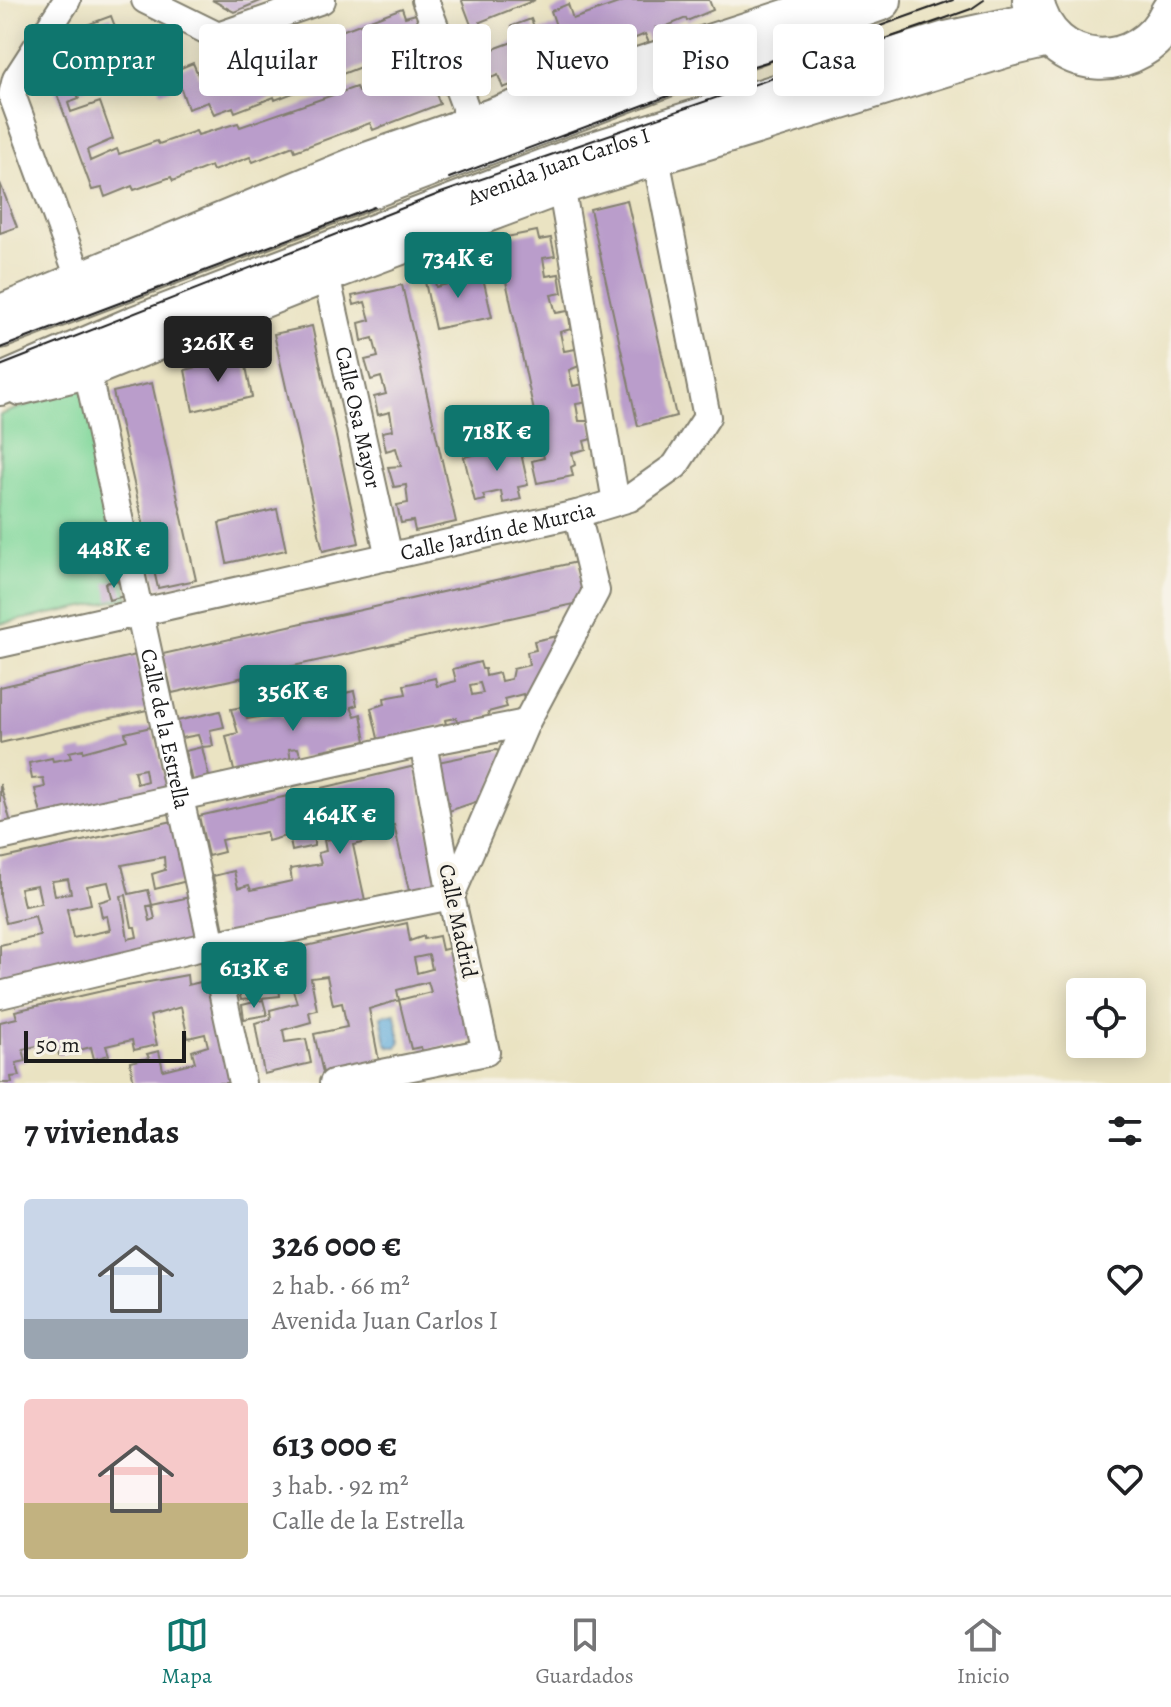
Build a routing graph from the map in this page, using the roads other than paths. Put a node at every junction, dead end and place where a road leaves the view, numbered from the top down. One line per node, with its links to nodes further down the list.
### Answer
1 (67, 0): 10 (street)
2 (145, 0): 3 (street)
3 (322, 0)
4 (425, 0): 11 (street)
5 (825, 0): 7 (street)
6 (881, 0): 17 (main road, Avenida Juan Carlos I)
7 (746, 11): 11 (street)
8 (1169, 20): 9 (main road)
9 (1043, 21): 12 (street); 19 (main road, Avenida Juan Carlos I)
10 (8, 76): 14 (street)
11 (470, 120): 14 (street)
12 (657, 163): 13 (street); 21 (street, Calle Jardín de Murcia)
13 (562, 191): 15 (street); 21 (street)
14 (78, 275): 16 (street)
15 (327, 279): 18 (street); 23 (street, Calle Osa Mayor)
16 (0, 308)
17 (0, 328)
18 (88, 375): 20 (street); 24 (street, Calle de la Estrella)
19 (0, 385)
20 (0, 397)
21 (616, 502): 22 (street, Calle Jardín de Murcia)
22 (577, 514): 23 (street, Calle Jardín de Murcia); 26 (street)
23 (389, 557): 24 (street, Calle Jardín de Murcia)
24 (139, 612): 25 (street, Calle Jardín de Murcia); 28 (street, Calle de la Estrella)
25 (0, 644)
26 (526, 723): 27 (street); 30 (street)
27 (423, 743): 28 (street); 30 (street, Calle Madrid)
28 (180, 796): 29 (street); 31 (street, Calle de la Estrella)
29 (0, 837)
30 (451, 896): 31 (street); 34 (street, Calle Madrid)
31 (211, 945): 32 (street); 33 (street, Calle de la Estrella)
32 (0, 995)
33 (242, 1083)
34 (333, 1083)

